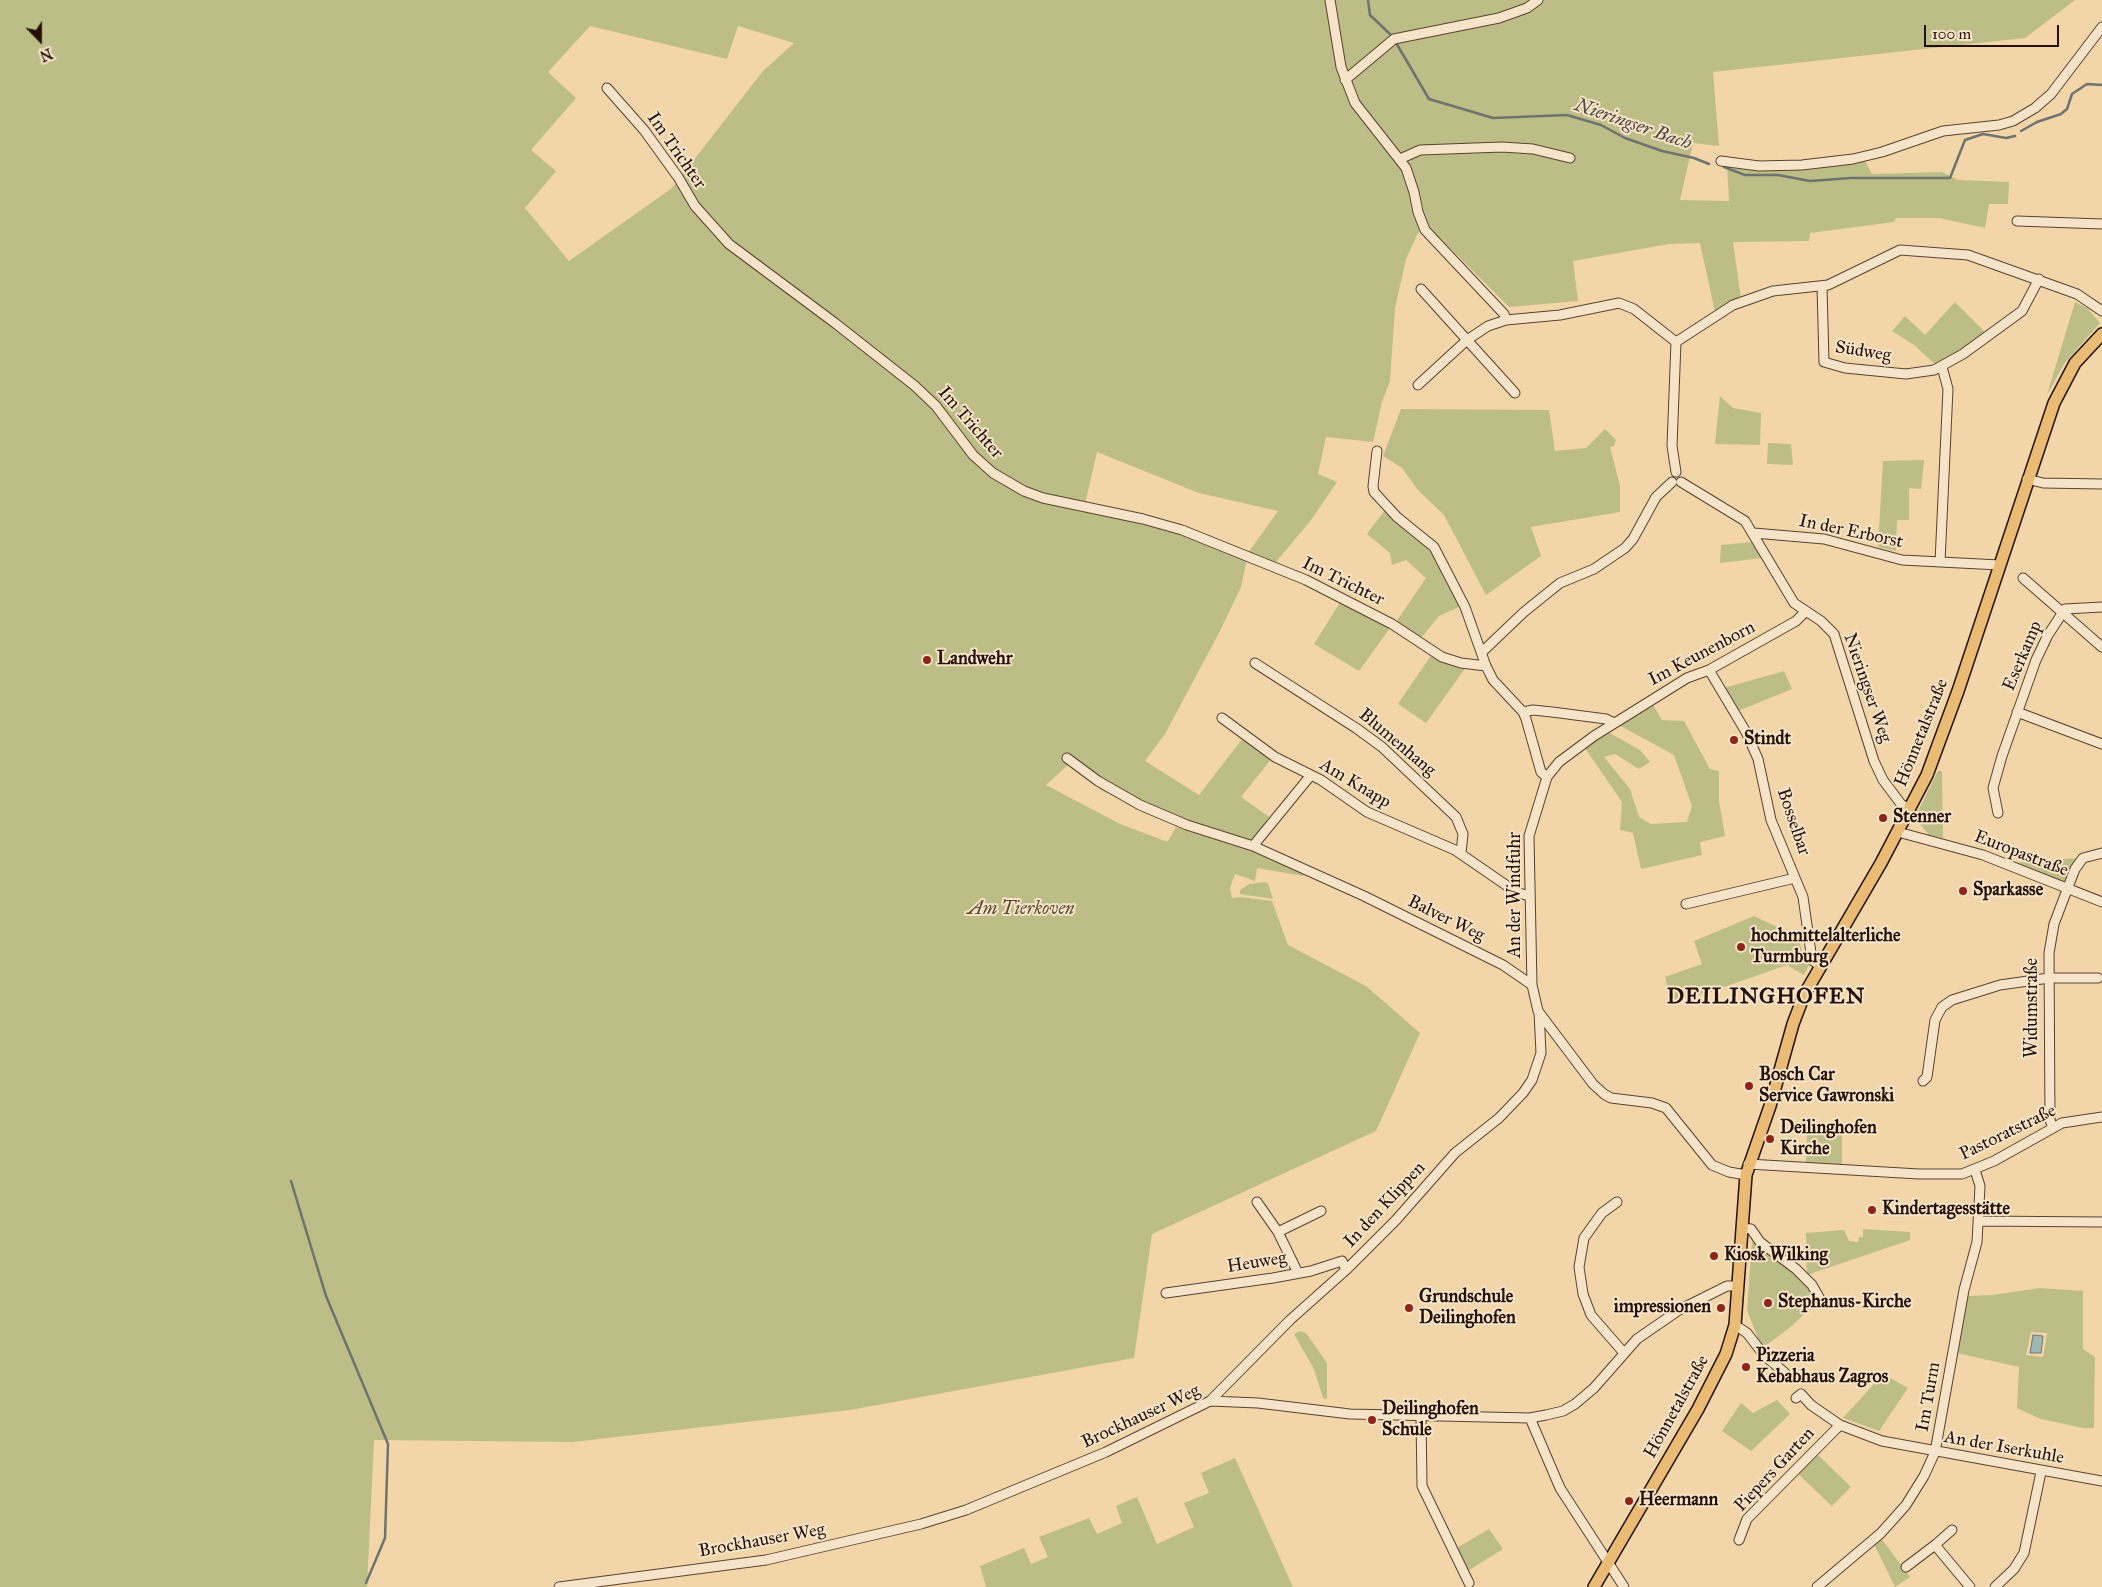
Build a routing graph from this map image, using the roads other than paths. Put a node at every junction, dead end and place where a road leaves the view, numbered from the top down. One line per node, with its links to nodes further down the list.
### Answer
1 (1330, 0): 4 (street)
2 (1538, 0): 4 (street)
3 (2102, 27): 8 (street)
4 (1345, 80): 6 (street)
5 (607, 88): 36 (street, Im Trichter)
6 (1400, 158): 7 (street); 15 (street)
7 (1570, 158)
8 (1720, 161)
9 (2017, 221): 10 (street)
10 (2102, 224)
11 (2039, 280): 12 (street); 14 (street); 19 (street, Südweg)
12 (1822, 286): 18 (street); 19 (street, Südweg)
13 (1421, 289): 17 (street)
14 (2102, 312)
15 (1506, 320): 17 (street); 18 (street)
16 (2102, 334): 23 (main road, Hönnetalstraße)
17 (1467, 340): 20 (street); 21 (street)
18 (1676, 342): 24 (street, Nieringser Weg)
19 (1942, 367): 27 (street)
20 (1418, 384)
21 (1515, 393)
22 (1377, 451): 34 (street)
23 (2027, 479): 25 (street); 28 (main road, Hönnetalstraße)
24 (1677, 482): 26 (street, Nieringser Weg); 34 (street)
25 (2102, 484)
26 (1754, 533): 27 (street, In der Erborst); 31 (street, Nieringser Weg)
27 (1940, 562): 28 (street, In der Erborst)
28 (1999, 565): 47 (main road, Hönnetalstraße)
29 (2023, 578): 32 (street, Eserkamp)
30 (2102, 607): 32 (street, Eserkamp)
31 (1805, 612): 37 (street, Im Keunenborn); 47 (street, Nieringser Weg)
32 (2061, 612): 33 (street, Eserkamp); 39 (street, Eserkamp)
33 (2102, 647)
34 (1482, 652): 36 (street)
35 (1255, 664): 51 (street, Blumenhang)
36 (1486, 666): 38 (street)
37 (1709, 670): 41 (street, Im Keunenborn); 53 (street, Bosselbar)
38 (1523, 712): 41 (street); 46 (street)
39 (2017, 712): 42 (street, Eserkamp); 48 (street, Eserkamp)
40 (1222, 718): 45 (street, Am Knapp)
41 (1614, 723): 43 (street, Im Keunenborn)
42 (2102, 744)
43 (1580, 746): 46 (street, An der Windfuhr)
44 (1067, 758): 50 (street, Balver Weg)
45 (1311, 775): 50 (street); 51 (street, Am Knapp)
46 (1547, 777): 55 (street, An der Windfuhr)
47 (1909, 809): 49 (main road, Hönnetalstraße)
48 (1998, 812)
49 (1898, 832): 54 (street, Europastraße); 58 (main road, Hönnetalstraße)
50 (1253, 846): 61 (street, Balver Weg)
51 (1461, 853): 55 (street, Am Knapp)
52 (2102, 853): 54 (street, Widumstraße)
53 (1795, 878): 57 (street, Bosselbar); 58 (street, Bosselbar)
54 (2066, 890): 56 (street, Europastraße); 59 (street, Widumstraße)
55 (1529, 896): 61 (street, An der Windfuhr)
56 (2102, 902)
57 (1686, 904)
58 (1820, 966): 66 (main road, Hönnetalstraße)
59 (2049, 978): 60 (street); 63 (street); 65 (street, Widumstraße)
60 (2098, 978)
61 (1532, 985): 62 (street)
62 (1538, 1011): 66 (street); 75 (street, In den Klippen)
63 (1923, 1081)
64 (2102, 1117): 65 (street, Pastoratstraße)
65 (2053, 1128): 67 (street, Pastoratstraße)
66 (1747, 1170): 67 (street, Pastoratstraße); 73 (main road, Hönnetalstraße)
67 (1975, 1170): 71 (street, Im Turm)
68 (1257, 1202): 74 (street)
69 (1617, 1202): 81 (street)
70 (1322, 1211): 74 (street)
71 (1979, 1221): 72 (street); 88 (street, Im Turm)
72 (2102, 1222)
73 (1742, 1228): 77 (main road, Hönnetalstraße); 79 (street)
74 (1278, 1232): 76 (street)
75 (1346, 1270): 76 (street, Heuweg); 84 (street, In den Klippen)
76 (1298, 1273): 78 (street, Heuweg)
77 (1738, 1286): 80 (main road, Hönnetalstraße); 81 (street, Brockhauser Weg)
78 (1166, 1293)
79 (1820, 1299)
80 (1735, 1325): 82 (street); 94 (main road, Hönnetalstraße)
81 (1624, 1353): 86 (street, Brockhauser Weg)
82 (1785, 1373)
83 (1796, 1398): 87 (street, An der Iserkuhle)
84 (1210, 1401): 85 (street, Brockhauser Weg); 97 (street, Brockhauser Weg)
85 (1421, 1417): 86 (street, Brockhauser Weg); 96 (street)
86 (1530, 1418): 94 (street)
87 (1840, 1425): 88 (street, An der Iserkuhle); 92 (street, Piepers Garten)
88 (1935, 1452): 89 (street, An der Iserkuhle); 100 (street, Im Turm)
89 (2041, 1472): 90 (street, An der Iserkuhle); 102 (street)
90 (2102, 1481)
91 (1952, 1530): 93 (street)
92 (1739, 1540)
93 (1935, 1545): 95 (street); 101 (street)
94 (1608, 1563): 98 (main road, Hönnetalstraße); 99 (street)
95 (1906, 1567)
96 (1469, 1583)
97 (558, 1587)
98 (1594, 1587)
99 (1624, 1587)
100 (1817, 1587)
101 (1970, 1587)
102 (1995, 1587)

